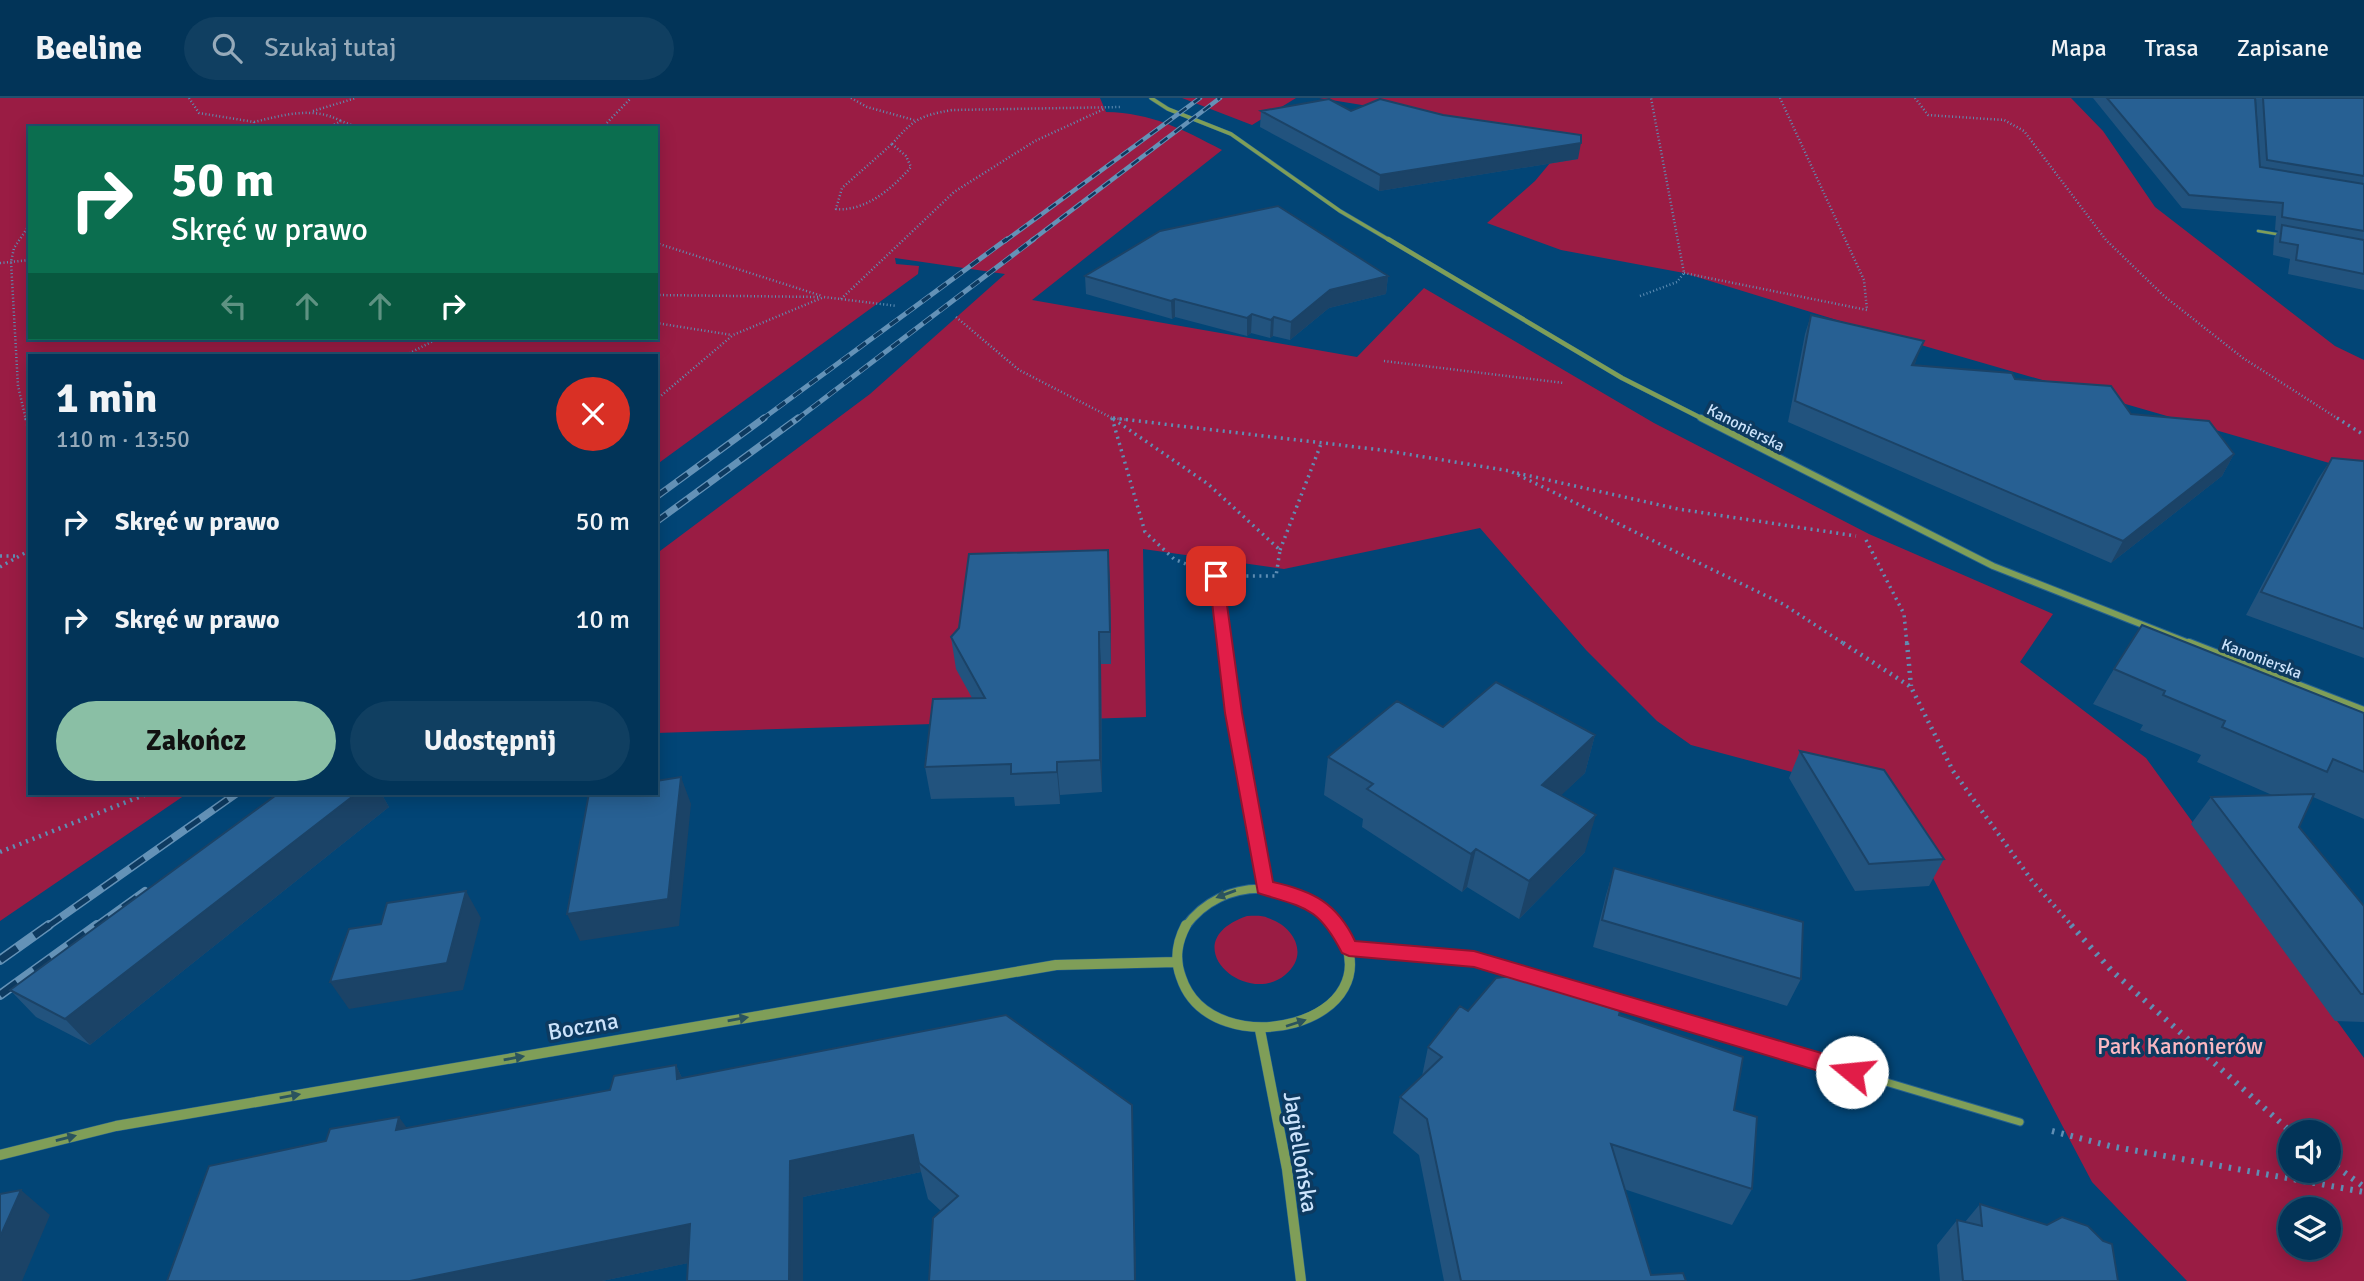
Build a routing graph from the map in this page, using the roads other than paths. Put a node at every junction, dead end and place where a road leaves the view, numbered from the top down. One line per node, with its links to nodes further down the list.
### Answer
1 (1151, 98): 5 (street, Kanonierska)
2 (2258, 231): 3 (lane)
3 (2285, 236)
4 (1216, 576): 6 (lane)
5 (2364, 711)
6 (1265, 888): 7 (street); 8 (street, one-way to 8)
7 (1349, 948): 9 (street, one-way to 7); 10 (lane)
8 (1176, 962): 9 (street); 11 (street, Boczna, one-way to 8)
9 (1260, 1030): 12 (street, Jagiellońska)
10 (2021, 1122)
11 (0, 1155)
12 (1301, 1281)

